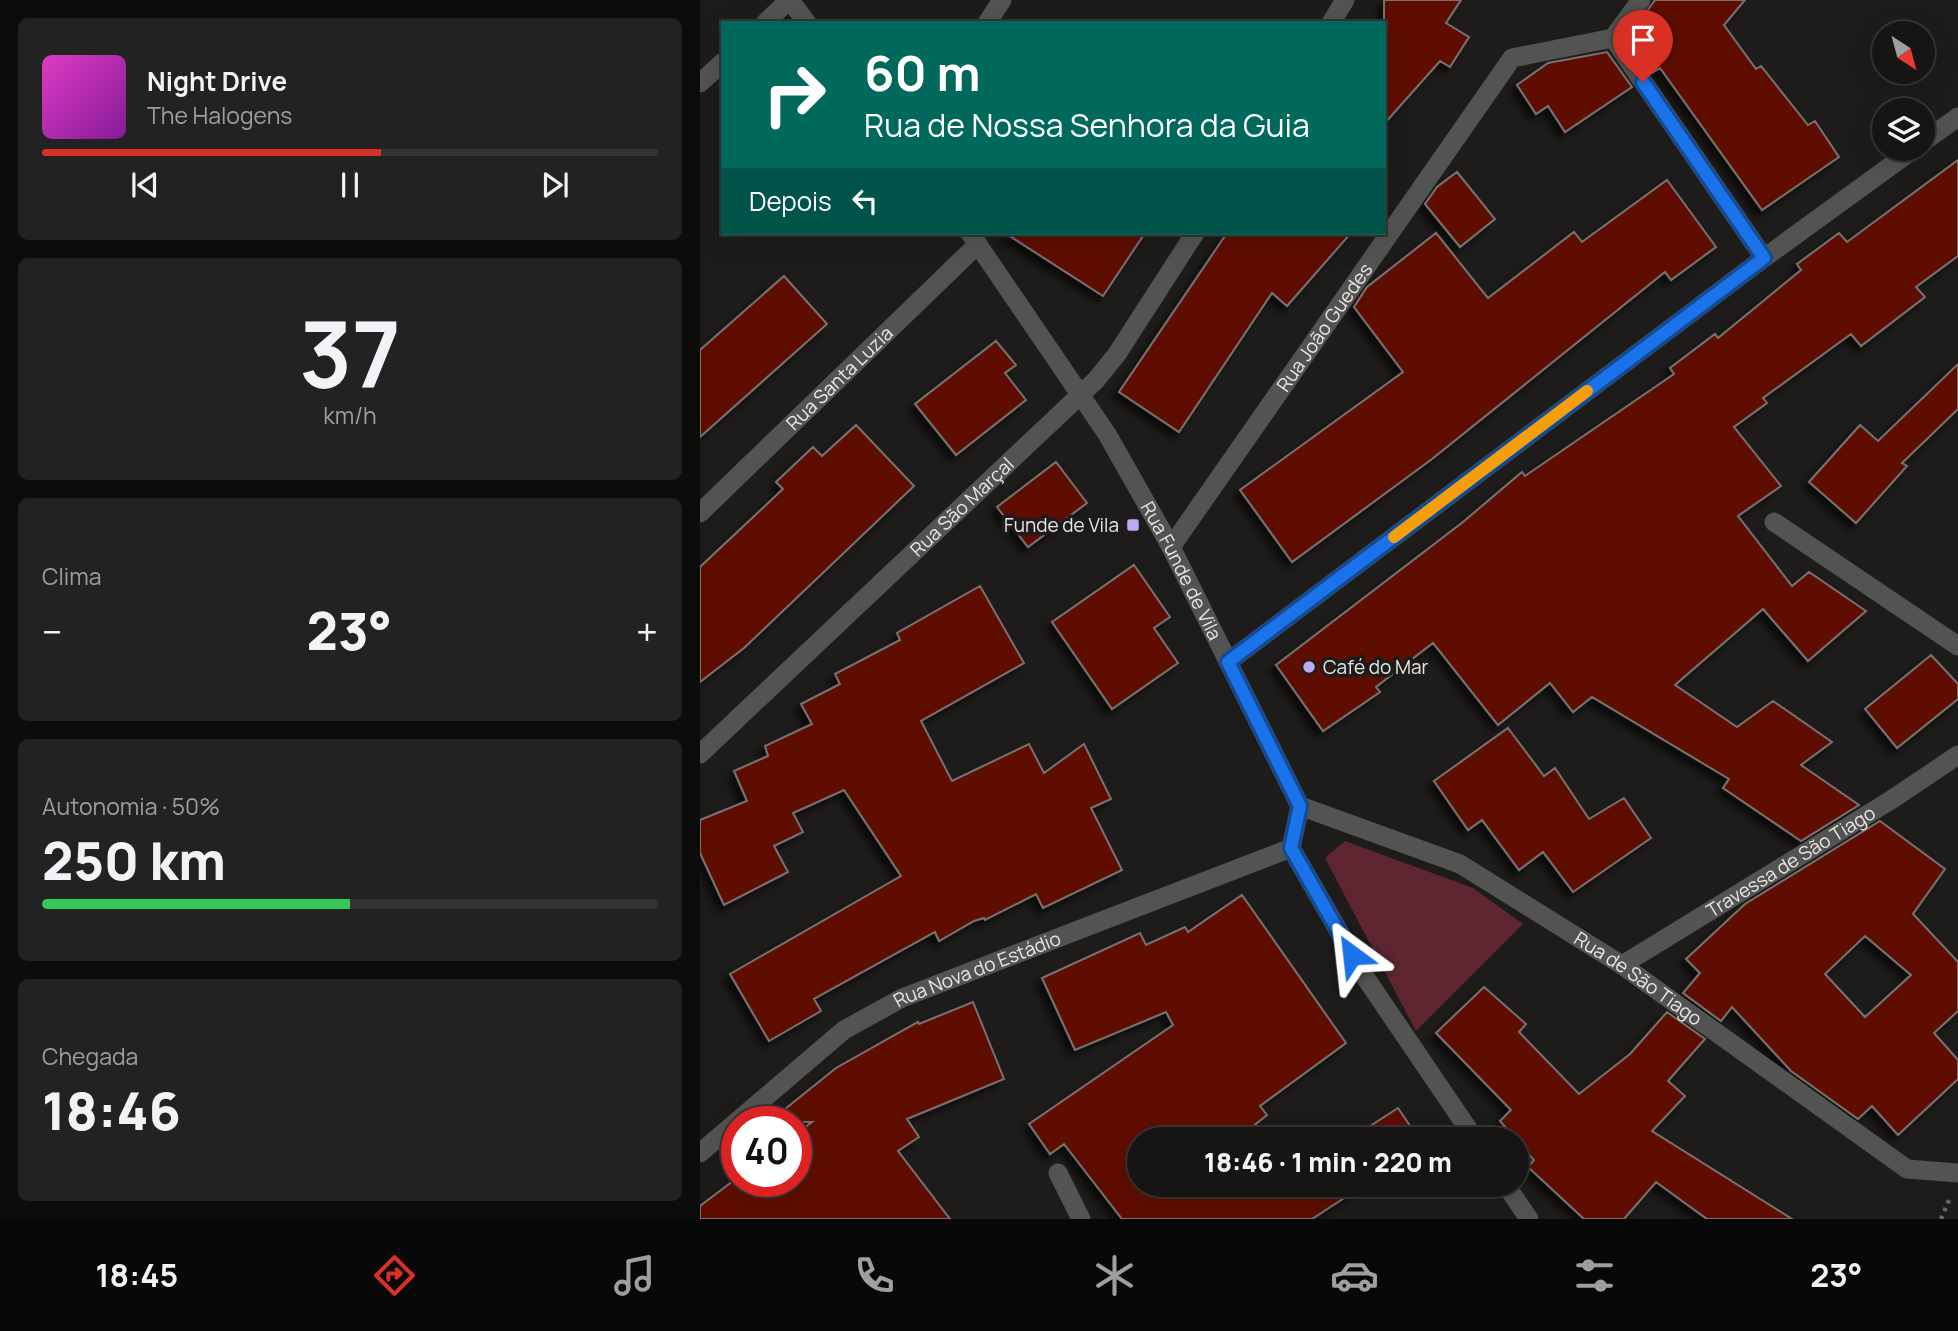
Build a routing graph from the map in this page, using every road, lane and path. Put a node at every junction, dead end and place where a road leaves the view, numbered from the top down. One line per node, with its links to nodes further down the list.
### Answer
1 (789, 0): 5 (street); 6 (street)
2 (1002, 0): 7 (street)
3 (1345, 0): 8 (street)
4 (1641, 0): 9 (street)
5 (767, 21)
6 (805, 21)
7 (988, 21)
8 (1332, 21)
9 (1613, 38): 17 (street); 21 (street, Rua João Guedes)
10 (721, 64): 11 (street)
11 (700, 83)
12 (1958, 117): 13 (street)
13 (1935, 133)
14 (1897, 161): 17 (street)
15 (1194, 235): 18 (street, Rua São Marçal)
16 (974, 238): 18 (street, Rua Funde de Vila); 19 (street, Rua Santa Luzia)
17 (1764, 258): 23 (street)
18 (1082, 394): 21 (street, Rua Funde de Vila); 24 (street, Rua São Marçal)
19 (700, 513)
20 (1774, 522): 22 (street)
21 (1171, 547): 23 (street, Rua Funde de Vila)
22 (1958, 646)
23 (1228, 662): 26 (street, Rua Funde de Vila)
24 (700, 754)
25 (1958, 755): 28 (street, Travessa de São Tiago)
26 (1300, 806): 27 (street); 28 (street, Rua de São Tiago)
27 (1291, 848): 29 (street); 30 (street, Rua Nova do Estádio)
28 (1622, 965): 32 (street, Rua de São Tiago)
29 (1467, 1127)
30 (700, 1153)
31 (1058, 1173): 34 (street)
32 (1958, 1173)
33 (1514, 1197): 35 (street)
34 (1081, 1219)
35 (1530, 1219)

